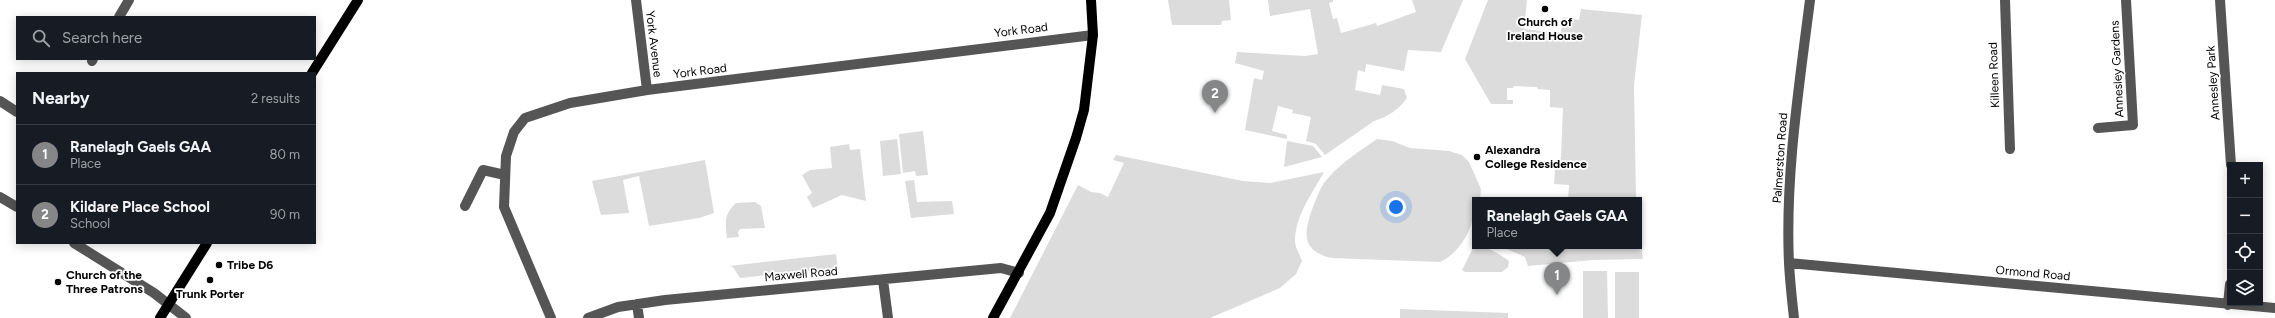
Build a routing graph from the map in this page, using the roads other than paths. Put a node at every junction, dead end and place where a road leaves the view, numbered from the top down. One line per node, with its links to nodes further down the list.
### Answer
1 (130, 0): 9 (street)
2 (358, 0): 11 (main road)
3 (636, 0): 12 (street, York Avenue)
4 (1092, 0): 10 (main road)
5 (1810, 0): 24 (street, Palmerston Road)
6 (2004, 0): 16 (street, Killeen Road)
7 (2126, 0): 15 (street, Annesley Gardens)
8 (2220, 0): 17 (street, Annesley Park)
9 (120, 16)
10 (1093, 35): 12 (street, York Road); 25 (main road)
11 (313, 72)
12 (647, 90): 18 (street, York Road)
13 (0, 101): 14 (street)
14 (16, 111)
15 (2098, 128)
16 (2010, 149)
17 (2231, 162)
18 (505, 175): 21 (street); 34 (street, York Road)
19 (0, 197): 20 (street)
20 (16, 206)
21 (465, 206)
22 (76, 244): 27 (street)
23 (205, 244): 27 (main road)
24 (1789, 263): 29 (street, Ormond Road); 39 (street, Palmerston Road)
25 (1019, 272): 26 (street, Maxwell Road); 38 (main road)
26 (883, 280): 28 (street, Maxwell Road); 37 (street)
27 (168, 304): 32 (main road); 33 (street)
28 (637, 304): 35 (street, Maxwell Road); 36 (street)
29 (2227, 304)
30 (2252, 306): 31 (street, Ormond Road)
31 (2275, 308)
32 (160, 318)
33 (186, 318)
34 (551, 318)
35 (588, 318)
36 (639, 318)
37 (888, 318)
38 (993, 318)
39 (1794, 318)

